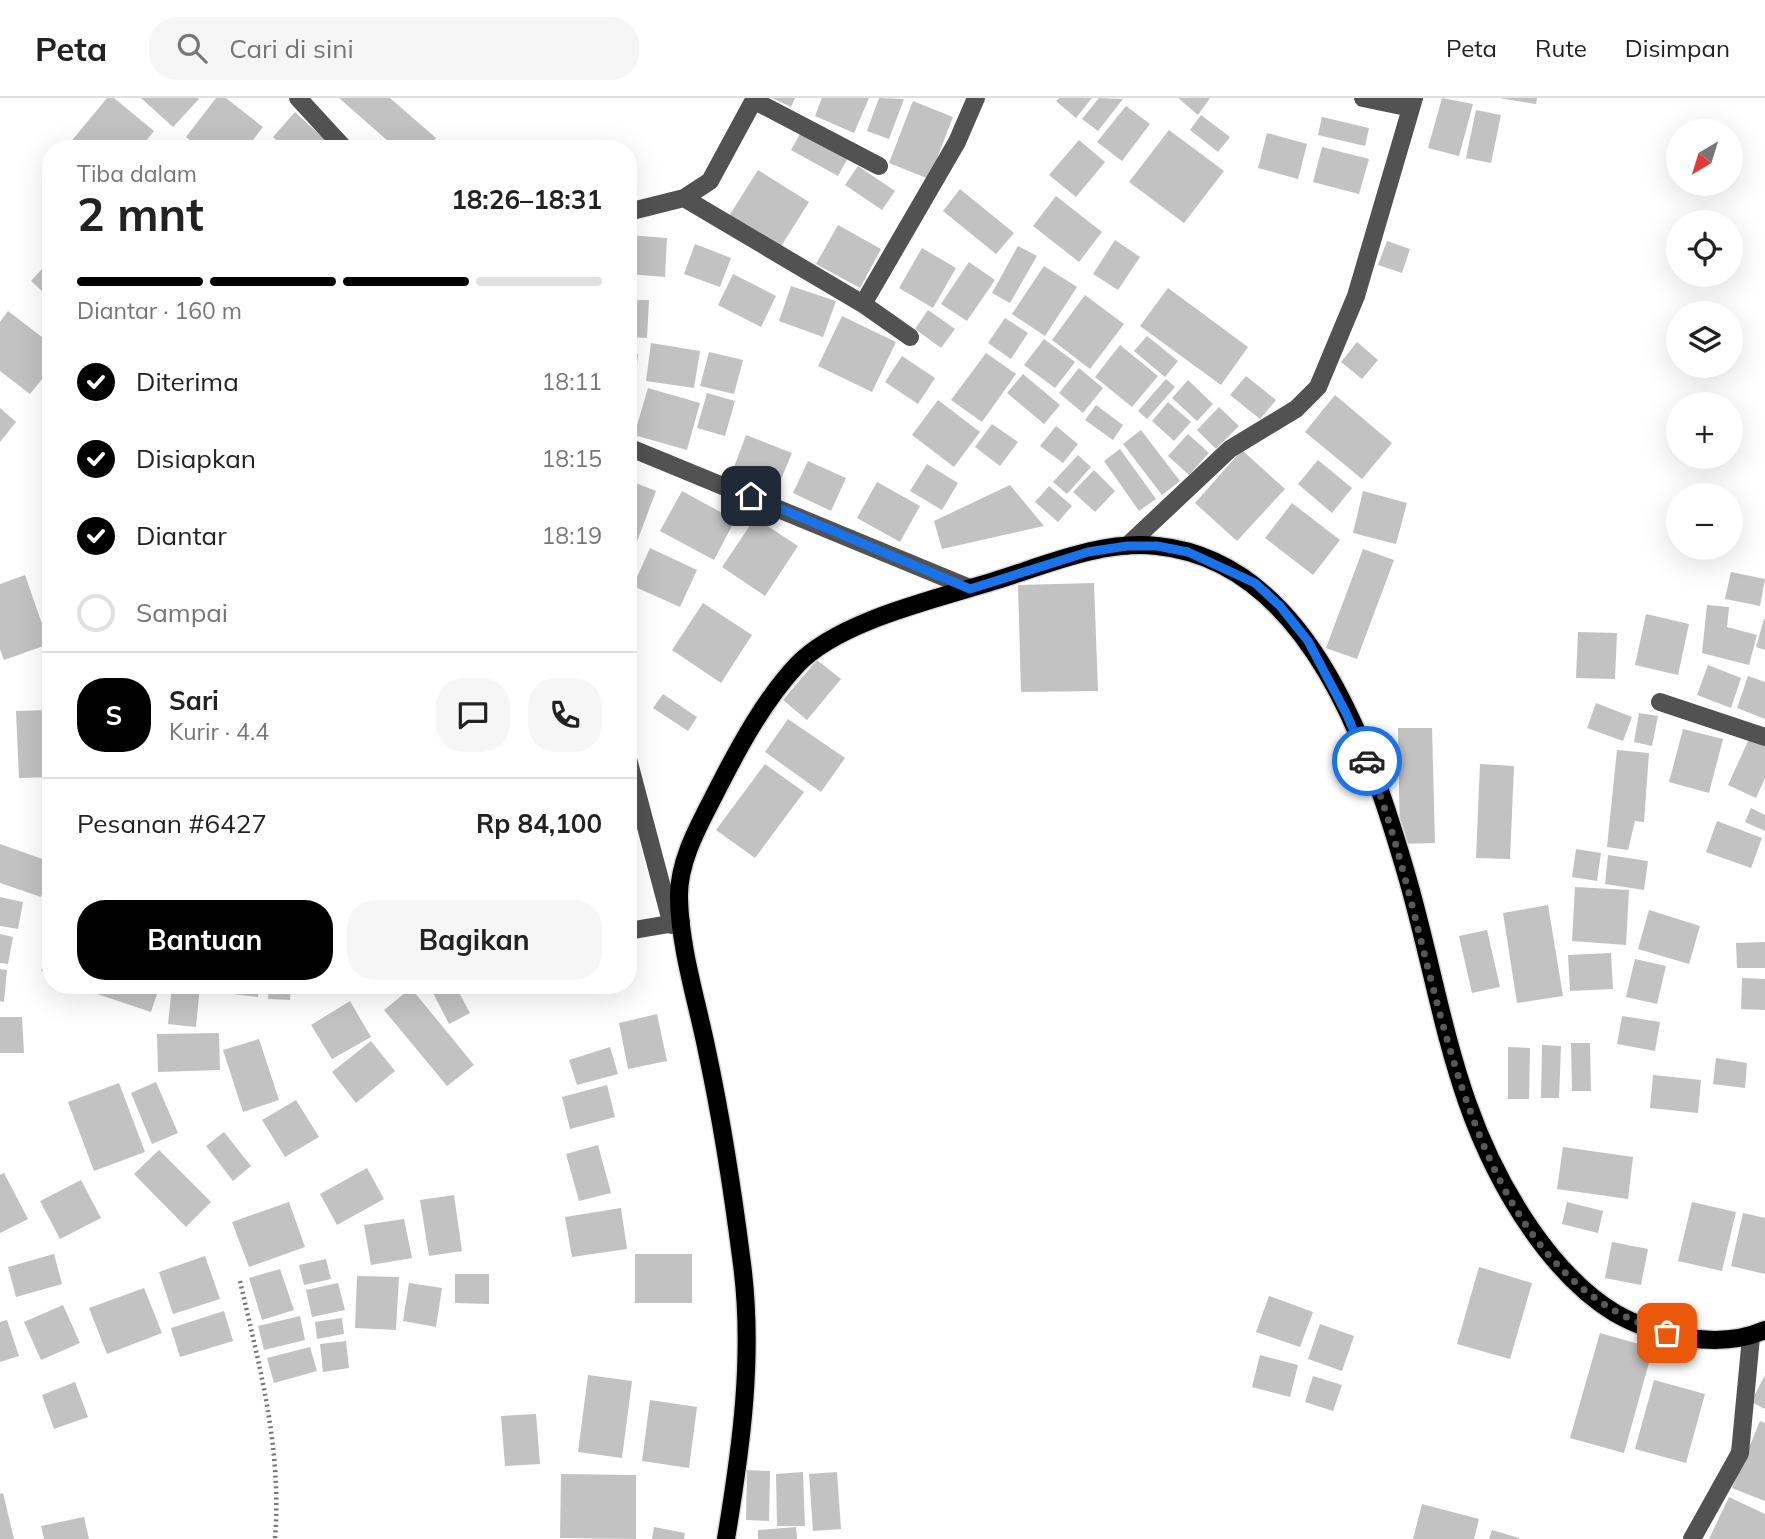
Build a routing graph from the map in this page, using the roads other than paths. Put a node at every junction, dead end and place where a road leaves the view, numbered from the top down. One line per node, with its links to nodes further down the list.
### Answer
1 (298, 98): 6 (street)
2 (976, 98): 10 (street)
3 (1363, 98): 5 (street)
4 (755, 100): 7 (street); 8 (street)
5 (1413, 103): 13 (street)
6 (337, 140)
7 (880, 166)
8 (684, 198): 9 (street); 10 (street)
9 (637, 210)
10 (863, 304): 11 (street)
11 (910, 337)
12 (637, 451): 14 (street)
13 (1127, 546): 14 (main road); 20 (main road)
14 (970, 589): 18 (main road)
15 (1660, 702): 16 (street)
16 (1765, 737)
17 (637, 790): 18 (street)
18 (676, 924): 19 (street); 21 (main road)
19 (637, 930)
20 (1758, 1334): 22 (street)
21 (726, 1539)
22 (1692, 1539)

